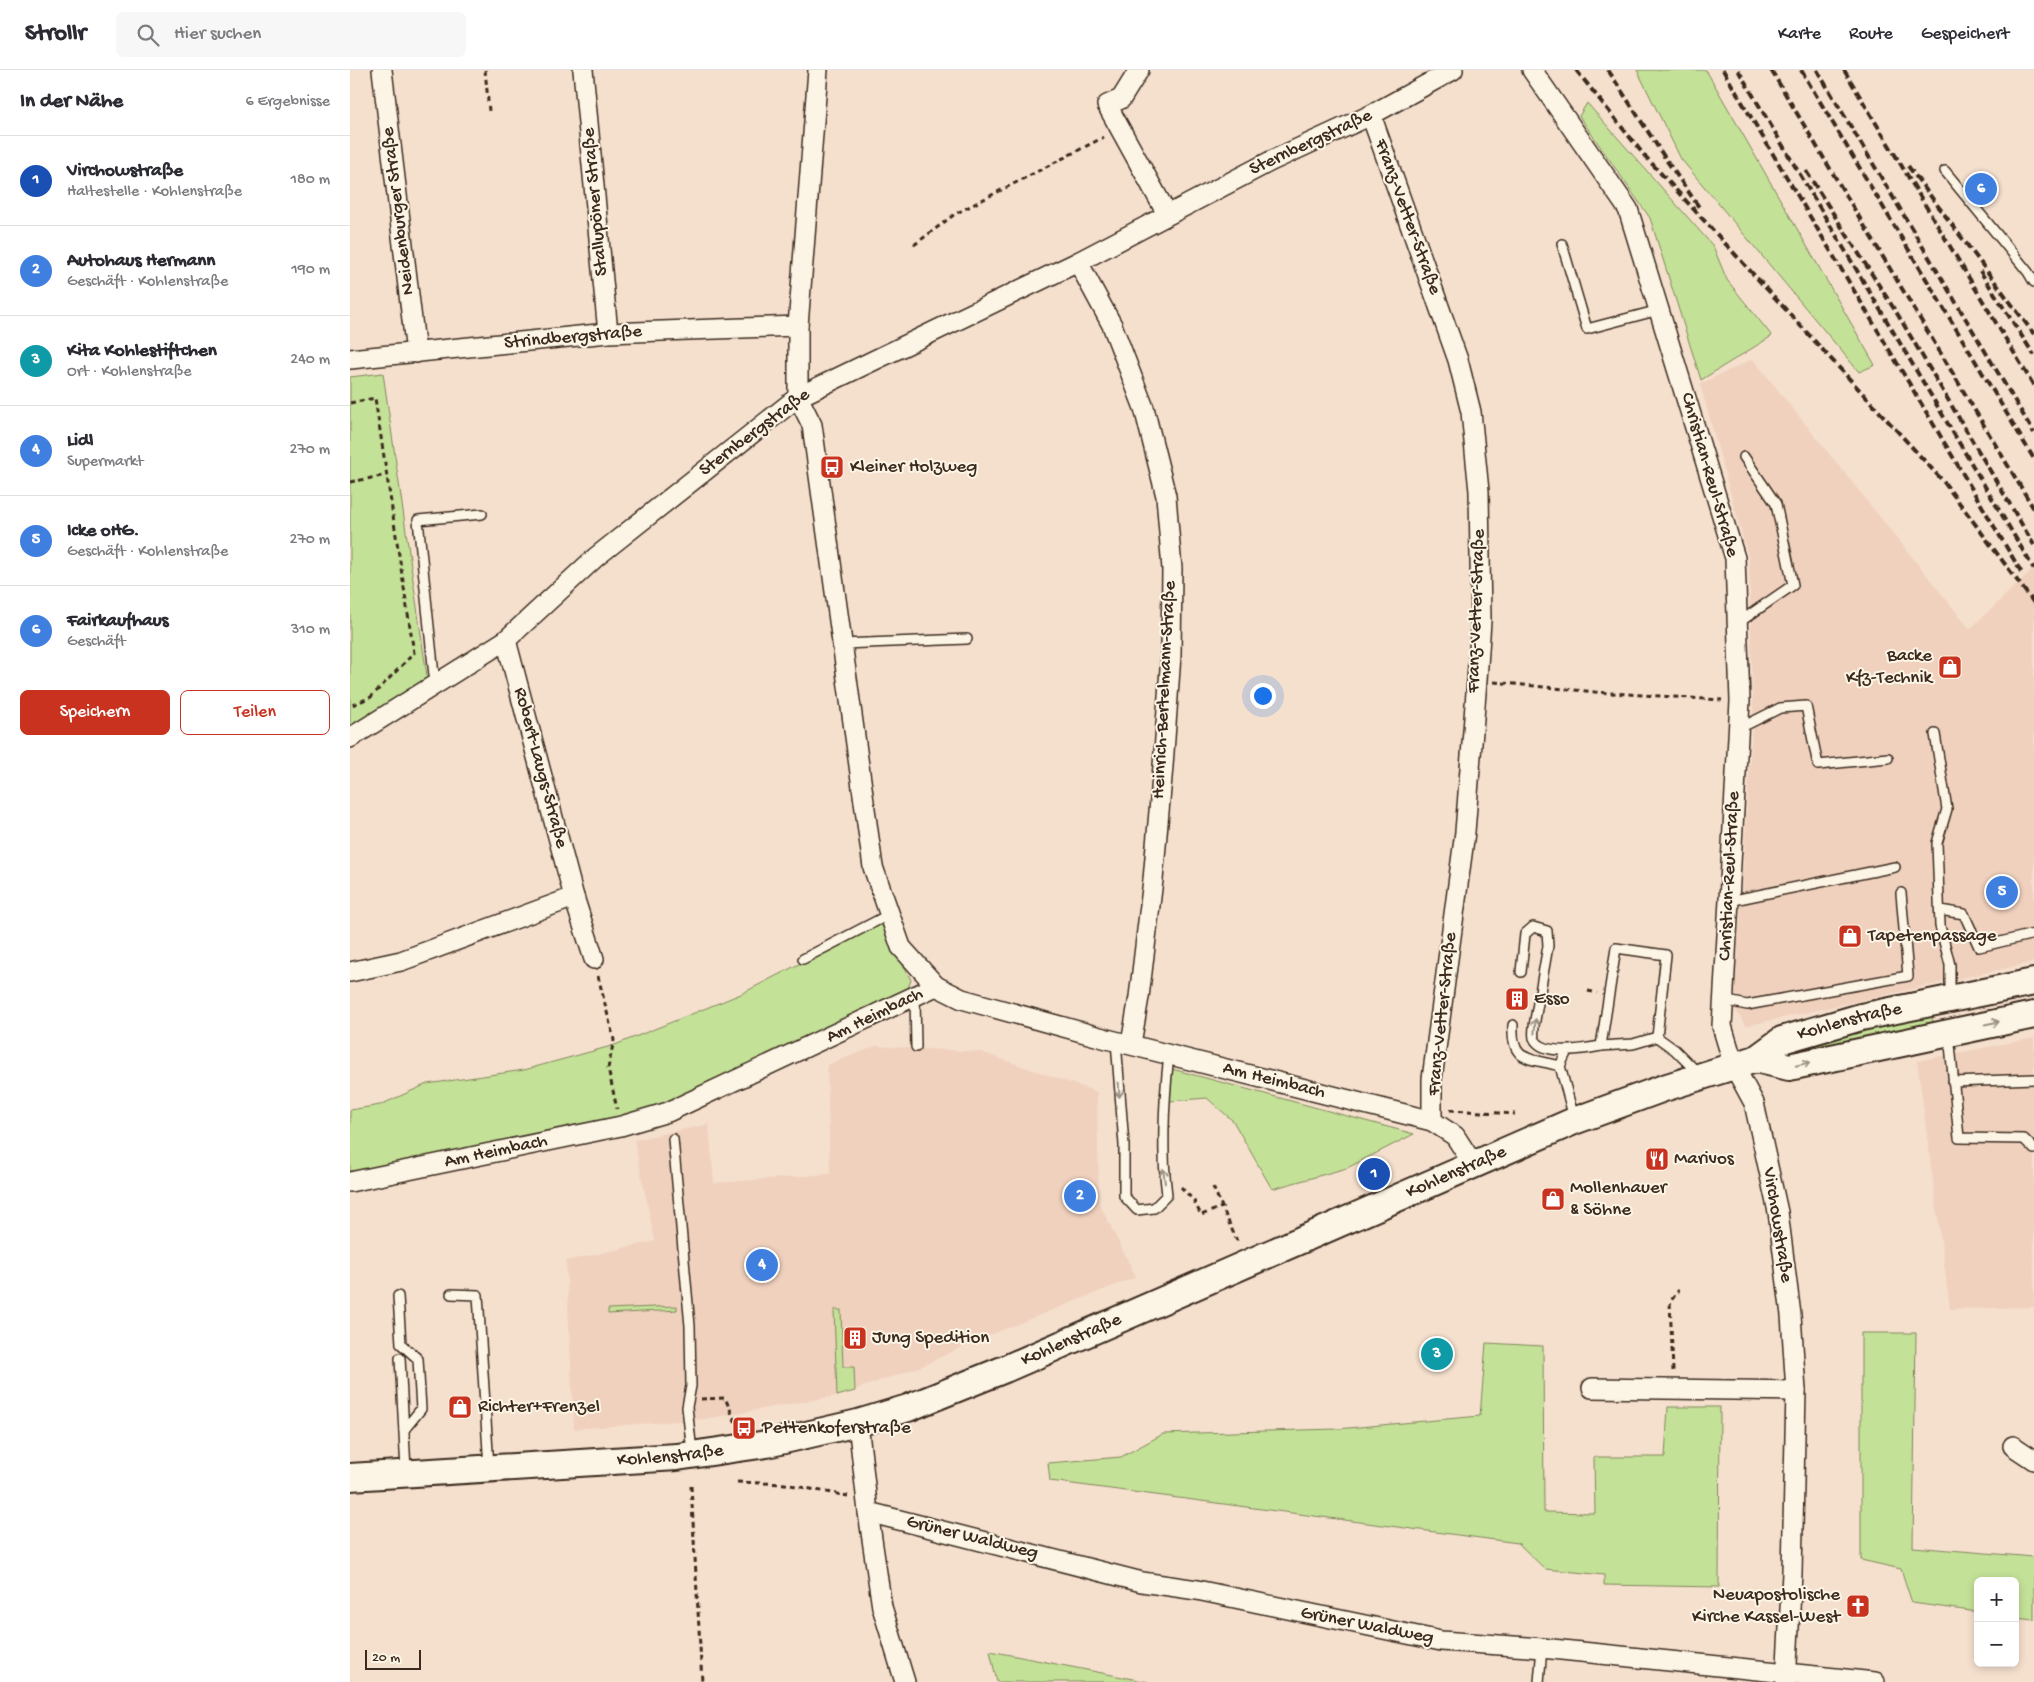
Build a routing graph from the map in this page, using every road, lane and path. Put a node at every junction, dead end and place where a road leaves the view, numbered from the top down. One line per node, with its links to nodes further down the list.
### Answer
1 (382, 70): 20 (street, Neidenburger Straße)
2 (485, 70): 8 (path)
3 (584, 70): 19 (street, Stallupöner Straße)
4 (818, 70): 18 (street)
5 (1139, 70): 10 (street)
6 (1453, 70): 9 (street, Sternbergstraße)
7 (1532, 70): 17 (street, Christian-Reul-Straße)
8 (489, 111)
9 (1371, 115): 12 (street, Sternbergstraße); 32 (street, Franz-Vetter-Straße)
10 (1120, 129): 12 (street); 14 (path)
11 (1945, 171): 16 (lane)
12 (1167, 214): 15 (street, Sternbergstraße)
13 (1562, 244): 17 (lane)
14 (914, 245)
15 (1078, 262): 22 (street, Sternbergstraße); 60 (street, Heinrich-Bertelmann-Straße)
16 (2034, 282)
17 (1659, 310): 28 (street, Christian-Reul-Straße)
18 (798, 326): 19 (street, Strindbergstraße); 22 (street)
19 (608, 333): 20 (street, Strindbergstraße)
20 (416, 353): 21 (street, Strindbergstraße)
21 (350, 359)
22 (798, 397): 30 (street, Sternbergstraße); 31 (street)
23 (350, 403): 25 (path)
24 (1744, 457): 28 (lane)
25 (387, 475): 26 (path); 35 (path)
26 (350, 482)
27 (482, 514): 33 (lane)
28 (1737, 623): 34 (street, Christian-Reul-Straße)
29 (967, 639): 31 (lane)
30 (506, 640): 33 (street, Sternbergstraße); 42 (street, Robert-Laugs-Straße)
31 (842, 644): 45 (street)
32 (1477, 680): 34 (path); 71 (street, Franz-Vetter-Straße)
33 (435, 685): 38 (street, Sternbergstraße)
34 (1740, 701): 36 (street, Christian-Reul-Straße)
35 (350, 706)
36 (1738, 729): 39 (lane); 43 (street, Christian-Reul-Straße)
37 (1935, 734): 44 (lane)
38 (350, 738)
39 (1888, 758)
40 (1895, 867): 43 (lane)
41 (1901, 893): 55 (lane)
42 (574, 897): 48 (street, Robert-Laugs-Straße); 49 (street)
43 (1729, 901): 55 (street, Christian-Reul-Straße)
44 (1940, 910): 46 (lane); 54 (lane)
45 (890, 914): 47 (lane); 52 (street)
46 (2034, 934)
47 (803, 958)
48 (594, 959): 73 (path)
49 (350, 972)
50 (1521, 972): 63 (lane, one-way to 50)
51 (2034, 982): 54 (main road, Kohlenstraße)
52 (936, 986): 53 (street, Am Heimbach); 60 (street, Am Heimbach)
53 (915, 997): 62 (lane); 73 (street, Am Heimbach)
54 (1950, 998): 58 (main road); 65 (main road, Kohlenstraße)
55 (1723, 1000): 65 (street, Christian-Reul-Straße)
56 (2034, 1015): 58 (main road, Kohlenstraße, one-way to 56)
57 (1513, 1025): 66 (lane)
58 (1949, 1032): 65 (main road, Kohlenstraße, one-way to 58); 69 (lane)
59 (1657, 1038): 61 (lane); 61 (lane); 67 (lane)
60 (1123, 1043): 64 (street, Am Heimbach); 64 (lane, one-way to 64)
61 (1600, 1046): 63 (lane)
62 (916, 1047)
63 (1567, 1051): 66 (lane)
64 (1169, 1054): 71 (street, Am Heimbach)
65 (1745, 1062): 67 (main road, Kohlenstraße); 88 (street, Virchowstraße)
66 (1560, 1066): 72 (lane)
67 (1701, 1076): 72 (main road, Kohlenstraße)
68 (2034, 1079): 69 (lane)
69 (1953, 1082): 75 (lane)
70 (1515, 1114): 71 (path)
71 (1432, 1121): 76 (street, Am Heimbach)
72 (1574, 1121): 76 (main road, Kohlenstraße)
73 (621, 1126): 77 (street, Am Heimbach)
74 (673, 1139): 89 (lane)
75 (2034, 1149)
76 (1473, 1164): 91 (main road, Kohlenstraße)
77 (350, 1182)
78 (1181, 1187): 80 (path)
79 (1213, 1187): 80 (path)
80 (1222, 1207): 81 (path)
81 (1236, 1241)
82 (1679, 1290): 87 (path)
83 (451, 1294): 96 (lane)
84 (398, 1296): 92 (lane)
85 (400, 1358): 92 (lane)
86 (1592, 1388): 87 (street)
87 (1674, 1389): 88 (street)
88 (1796, 1391): 103 (street, Virchowstraße)
89 (688, 1399): 90 (path); 94 (lane)
90 (736, 1423)
91 (858, 1423): 94 (main road, Kohlenstraße); 101 (street)
92 (404, 1430): 97 (lane)
93 (2013, 1446): 95 (street)
94 (692, 1455): 96 (main road, Kohlenstraße)
95 (2034, 1460)
96 (489, 1468): 97 (main road, Kohlenstraße)
97 (406, 1473): 98 (main road, Kohlenstraße)
98 (350, 1477)
99 (737, 1482): 101 (path)
100 (691, 1486): 104 (path)
101 (867, 1506): 102 (street, Grüner Waldweg); 105 (street)
102 (1542, 1648): 103 (street, Grüner Waldweg); 106 (lane)
103 (1786, 1677): 107 (street, Grüner Waldweg)
104 (702, 1682)
105 (905, 1682)
106 (1539, 1682)
107 (1876, 1682)

